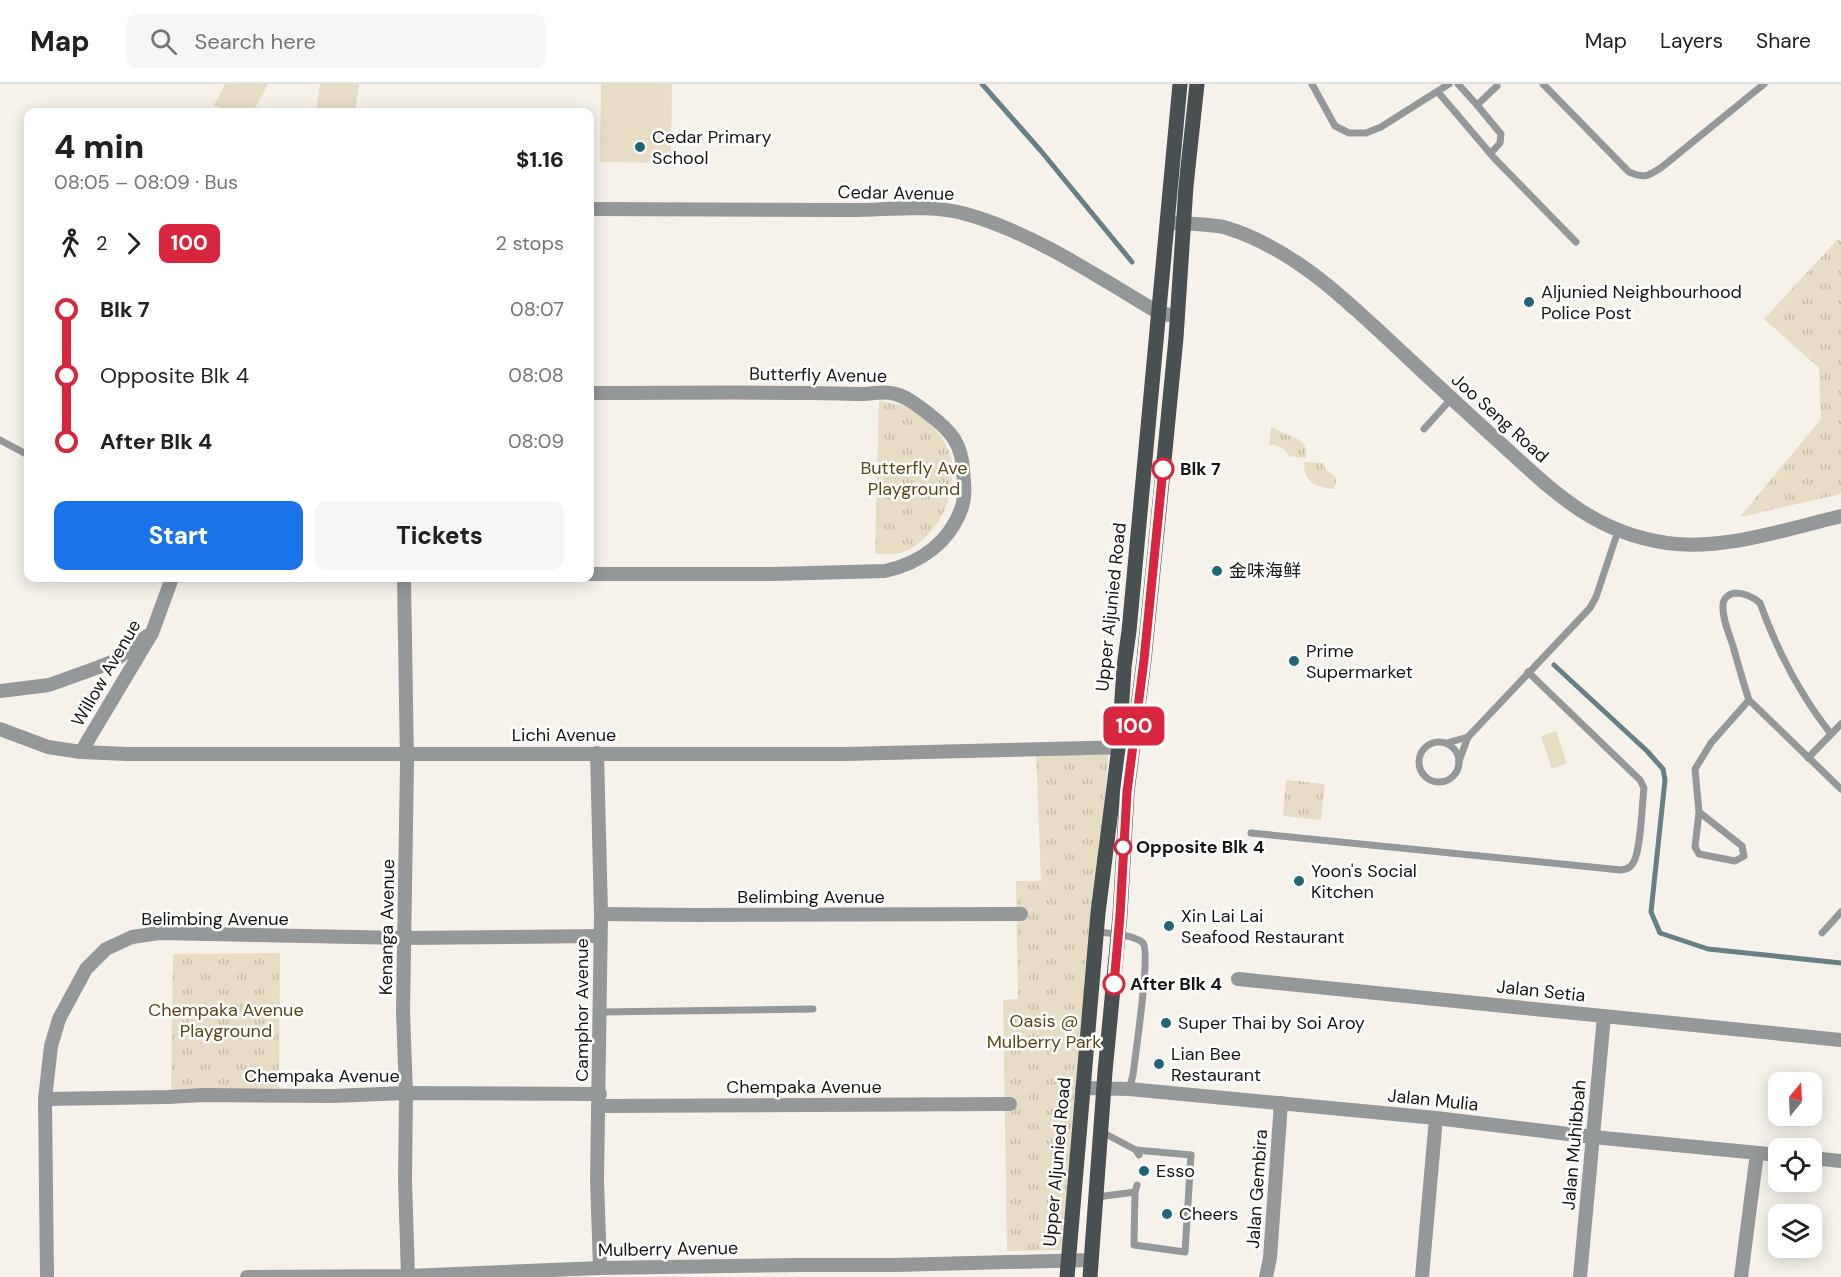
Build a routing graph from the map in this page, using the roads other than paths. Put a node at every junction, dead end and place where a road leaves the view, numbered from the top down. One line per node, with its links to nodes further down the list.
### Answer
1 (1180, 84): 13 (main road, Upper Aljunied Road)
2 (1197, 84): 14 (main road, Upper Aljunied Road)
3 (1312, 84): 9 (lane)
4 (1449, 84): 9 (lane)
5 (1458, 84): 10 (lane)
6 (1543, 84): 7 (lane)
7 (1764, 84)
8 (1497, 86): 10 (lane)
9 (1438, 92): 11 (lane)
10 (1477, 105): 11 (lane)
11 (1491, 153): 15 (lane)
12 (594, 209): 16 (street, Cedar Avenue)
13 (1168, 223): 14 (street, Joo Seng Road); 16 (main road, Upper Aljunied Road)
14 (1184, 224): 17 (main road, Upper Aljunied Road); 19 (street, Joo Seng Road)
15 (1576, 242)
16 (1159, 313): 17 (street, Cedar Avenue); 37 (main road, Upper Aljunied Road)
17 (1176, 316): 37 (main road, Upper Aljunied Road)
18 (594, 393): 25 (street, Butterfly Avenue)
19 (1451, 399): 20 (lane); 24 (street, Joo Seng Road)
20 (1424, 429)
21 (0, 440): 22 (lane)
22 (24, 453)
23 (1841, 516): 24 (street, Joo Seng Road)
24 (1618, 531): 29 (lane)
25 (594, 574)
26 (171, 582): 28 (street, Willow Avenue)
27 (404, 582): 39 (street, Kenanga Avenue)
28 (152, 633): 30 (street); 38 (street, Willow Avenue)
29 (1528, 672): 35 (lane); 45 (lane)
30 (0, 691)
31 (1749, 700): 34 (lane); 41 (lane); 44 (lane)
32 (1841, 724): 34 (lane)
33 (0, 729): 38 (street, Lichi Avenue)
34 (1831, 734): 41 (lane)
35 (1468, 737): 36 (lane); 42 (lane)
36 (1447, 743): 42 (lane); 42 (lane)
37 (1125, 747): 40 (street, Lichi Avenue); 49 (main road, Upper Aljunied Road); 51 (main road, Upper Aljunied Road)
38 (81, 752): 39 (street, Lichi Avenue)
39 (407, 753): 40 (street, Lichi Avenue); 53 (street, Kenanga Avenue)
40 (597, 753): 47 (street, Camphor Avenue)
41 (1808, 758): 43 (lane)
42 (1460, 760)
43 (1841, 789)
44 (1700, 812): 44 (lane)
45 (1251, 833)
46 (1841, 912): 50 (lane)
47 (601, 914): 48 (street, Belimbing Avenue); 52 (street, Camphor Avenue)
48 (1021, 914)
49 (1096, 932): 51 (lane); 59 (main road, Upper Aljunied Road)
50 (1822, 933)
51 (1118, 934): 60 (main road, Upper Aljunied Road); 61 (lane)
52 (600, 936): 53 (street, Belimbing Avenue); 56 (street, Camphor Avenue)
53 (405, 938): 62 (street, Kenanga Avenue); 63 (street, Belimbing Avenue)
54 (1238, 979): 57 (street, Jalan Setia)
55 (813, 1009): 56 (lane)
56 (601, 1012): 64 (street, Camphor Avenue)
57 (1604, 1016): 58 (street, Jalan Setia); 69 (street, Jalan Muhibbah)
58 (1841, 1041)
59 (1082, 1088): 60 (street, Jalan Mulia); 76 (main road, Upper Aljunied Road)
60 (1104, 1089): 61 (street, Jalan Mulia); 68 (main road, Upper Aljunied Road)
61 (1129, 1089): 65 (street, Jalan Mulia)
62 (406, 1094): 63 (street, Chempaka Avenue); 64 (street, Chempaka Avenue); 78 (street, Kenanga Avenue)
63 (45, 1100): 79 (street, Belimbing Avenue)
64 (599, 1100): 66 (street, Chempaka Avenue); 77 (street, Camphor Avenue)
65 (1281, 1103): 67 (street, Jalan Mulia); 83 (street, Jalan Gembira)
66 (1010, 1104)
67 (1436, 1118): 69 (street, Jalan Mulia); 84 (street)
68 (1100, 1131): 74 (main road, Upper Aljunied Road); 74 (lane)
69 (1593, 1137): 70 (street, Jalan Mulia); 85 (street, Jalan Muhibbah)
70 (1758, 1153): 71 (street, Jalan Mulia); 86 (street)
71 (1768, 1154)
72 (1822, 1159): 73 (street)
73 (1841, 1161)
74 (1095, 1197): 75 (main road, Upper Aljunied Road)
75 (1090, 1260): 76 (street, Mulberry Avenue); 82 (main road, Upper Aljunied Road)
76 (1068, 1261): 77 (street, Mulberry Avenue); 81 (main road, Upper Aljunied Road)
77 (600, 1268): 78 (street, Mulberry Avenue)
78 (408, 1276): 80 (street, Mulberry Avenue)
79 (47, 1277)
80 (247, 1277)
81 (1066, 1277)
82 (1090, 1277)
83 (1266, 1277)
84 (1422, 1277)
85 (1580, 1277)
86 (1741, 1277)

